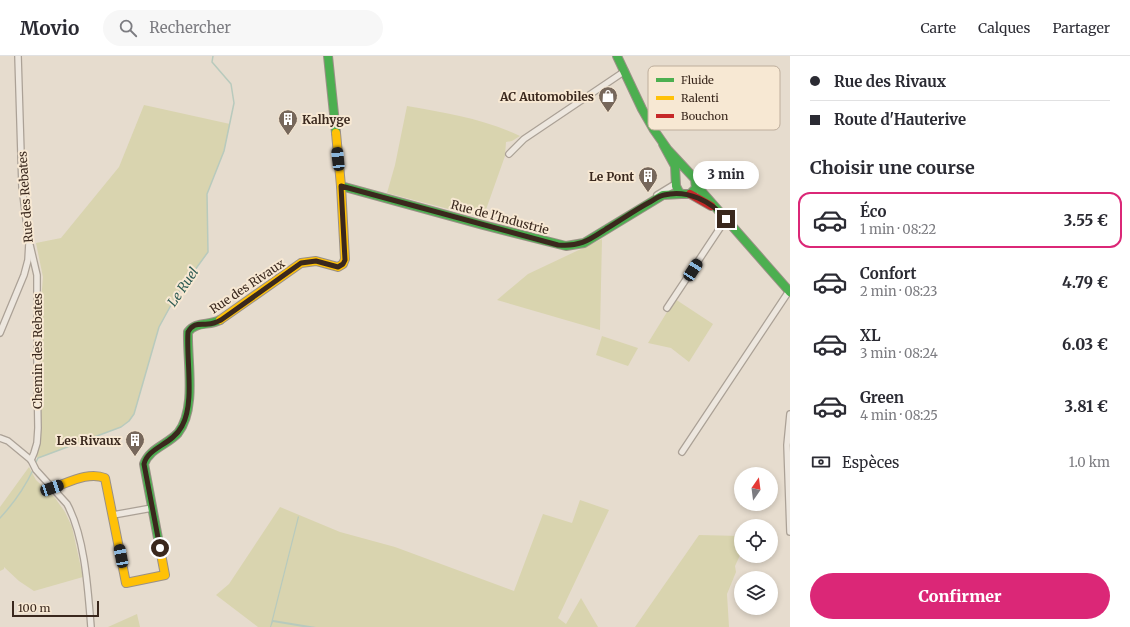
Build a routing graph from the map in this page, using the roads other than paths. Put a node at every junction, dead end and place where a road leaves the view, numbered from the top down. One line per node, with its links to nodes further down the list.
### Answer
1 (18, 56): 17 (street, Rue des Rebates)
2 (328, 56): 12 (street)
3 (618, 56): 4 (street)
4 (625, 71): 5 (street); 8 (street)
5 (648, 120)
6 (654, 130): 7 (street)
7 (663, 144): 9 (street); 10 (street)
8 (509, 154)
9 (690, 175): 10 (street); 11 (street)
10 (676, 182): 13 (street); 15 (street, Rue de l'Industrie)
11 (696, 185): 14 (street); 16 (street)
12 (341, 186): 15 (street, Rue de l'Industrie); 26 (street, Rue des Rivaux)
13 (681, 194): 14 (street); 15 (street, Rue de l'Industrie)
14 (690, 194): 16 (street)
15 (645, 205)
16 (724, 216): 18 (street); 19 (street)
17 (29, 243): 20 (street, Rue des Rebates); 24 (street, Chemin des Rebates)
18 (789, 291): 23 (street)
19 (667, 308)
20 (0, 333)
21 (790, 414): 28 (street)
22 (0, 438): 24 (street)
23 (682, 452)
24 (31, 460): 25 (street)
25 (52, 488): 27 (street); 29 (street)
26 (152, 508): 27 (street); 27 (street, Rue des Rivaux)
27 (113, 515)
28 (790, 532)
29 (92, 627)

